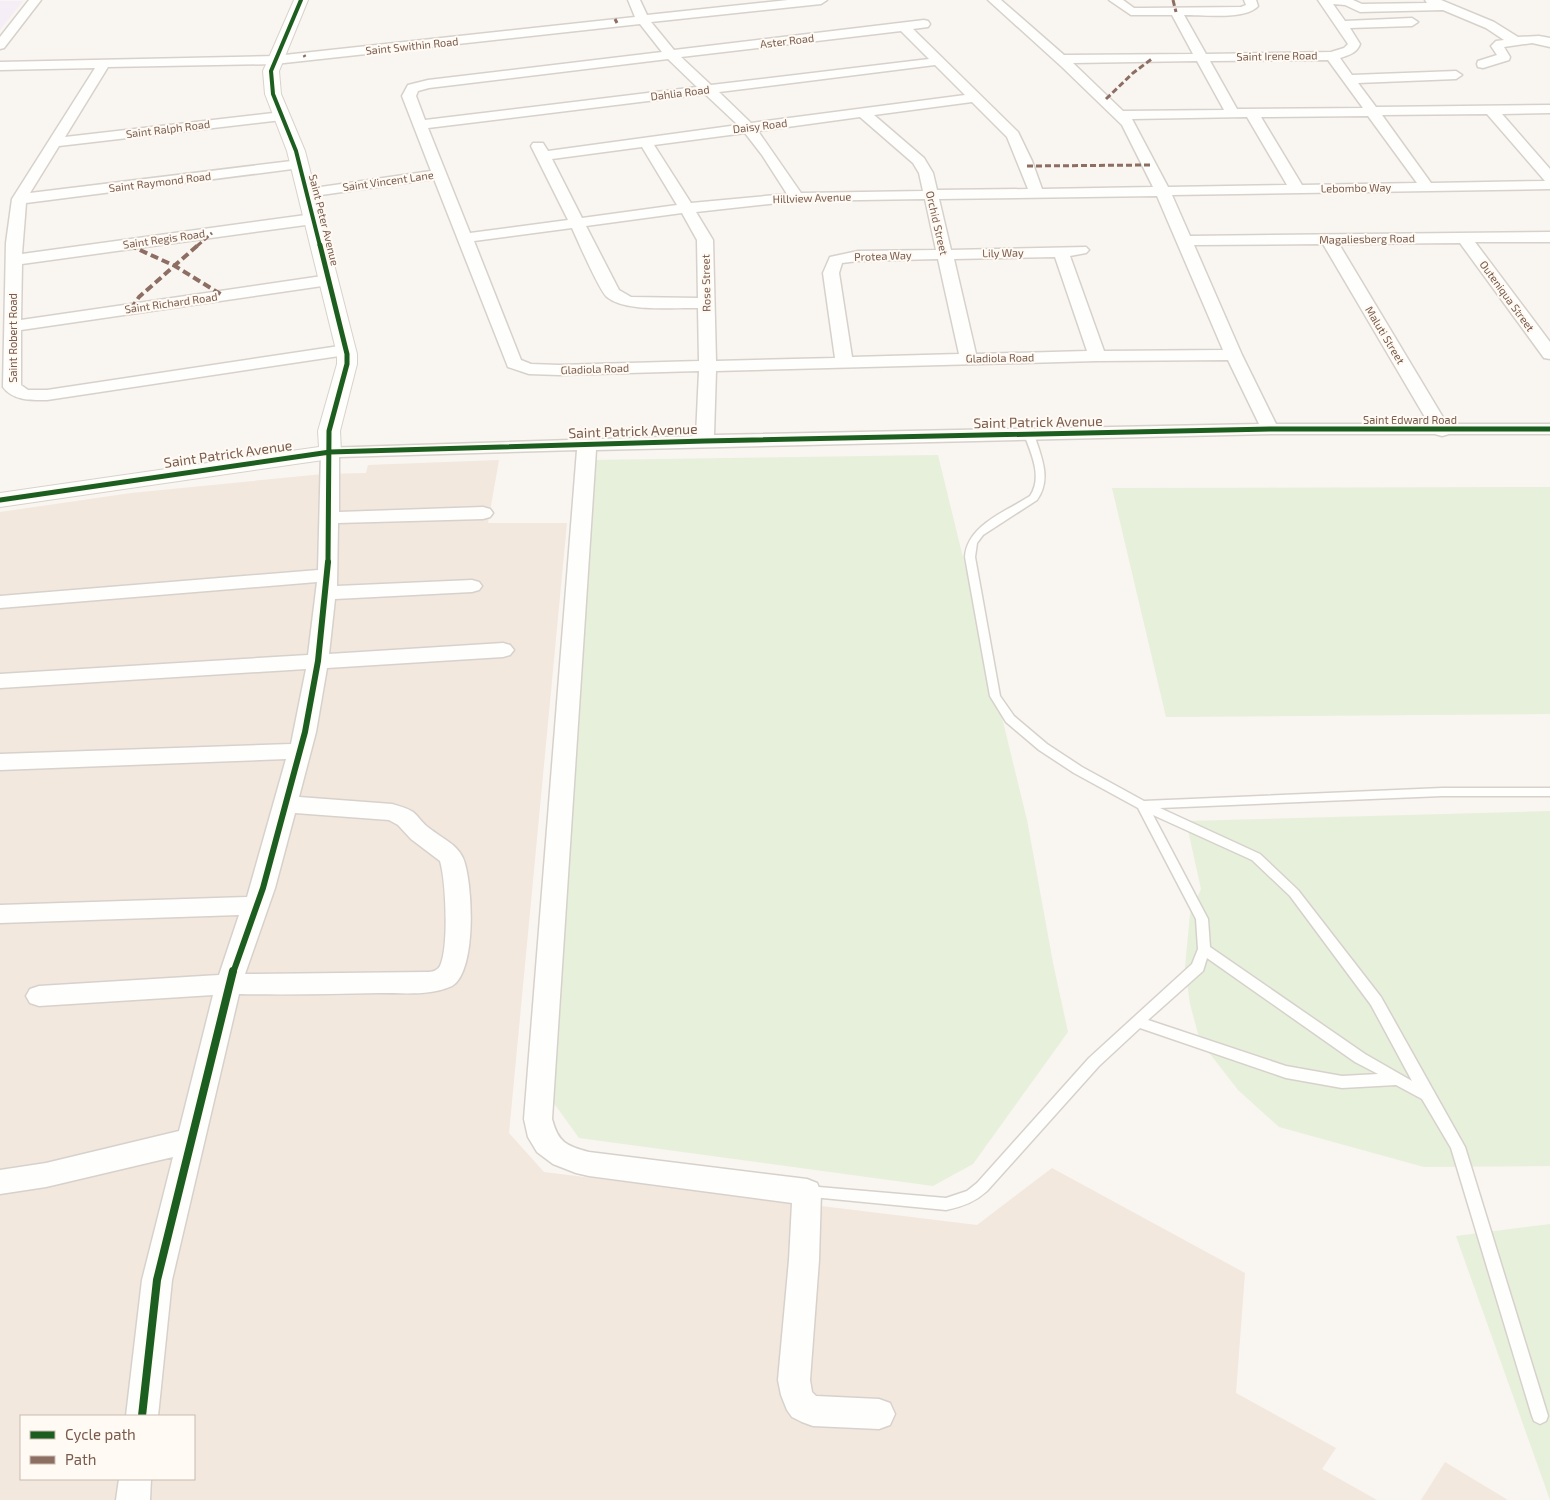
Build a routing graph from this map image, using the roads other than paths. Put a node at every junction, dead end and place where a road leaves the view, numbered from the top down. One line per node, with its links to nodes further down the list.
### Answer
1 (35, 0): 21 (street)
2 (301, 0): 26 (street, Saint Peter Avenue)
3 (634, 0): 13 (street)
4 (821, 0): 13 (street, Saint Swithin Road)
5 (994, 0): 25 (street)
6 (1115, 0): 12 (street)
7 (1250, 0): 12 (street)
8 (1324, 0): 11 (street); 17 (street)
9 (1431, 0): 10 (street)
10 (1443, 6): 11 (street); 19 (street)
11 (1360, 8): 16 (street)
12 (1176, 12): 24 (street)
13 (642, 20): 22 (street); 26 (street, Saint Swithin Road)
14 (1412, 22): 16 (street)
15 (924, 24): 18 (street, Aster Road)
16 (1374, 24): 17 (street)
17 (1342, 25): 23 (street)
18 (904, 27): 22 (street, Aster Road); 27 (street)
19 (1517, 42): 20 (street); 29 (street)
20 (1550, 43)
21 (0, 45)
22 (671, 54): 33 (street); 43 (street, Gladiola Road)
23 (1332, 56): 24 (street, Saint Irene Road); 32 (street, Saint Irene Road)
24 (1201, 57): 25 (street, Saint Irene Road); 39 (street)
25 (1061, 59): 42 (street)
26 (275, 60): 28 (street, Saint Swithin Road); 41 (street, Saint Peter Avenue)
27 (940, 62): 33 (street, Dahlia Road); 34 (street)
28 (103, 64): 30 (street, Saint Swithin Road); 46 (street, Saint Robert Road)
29 (1483, 64)
30 (0, 66)
31 (1456, 75): 32 (street)
32 (1348, 79): 38 (street, Saint Irene Road)
33 (708, 90): 43 (street, Dahlia Road); 44 (street)
34 (976, 98): 37 (street, Daisy Road); 57 (street)
35 (1550, 109): 36 (street)
36 (1491, 110): 38 (street); 47 (street)
37 (863, 112): 44 (street, Daisy Road); 59 (street, Orchid Street)
38 (1372, 112): 40 (street); 53 (street, Saint Irene Road)
39 (1233, 114): 40 (street); 42 (street)
40 (1252, 114): 54 (street)
41 (282, 116): 46 (street, Saint Ralph Road); 49 (street, Saint Peter Avenue)
42 (1123, 116): 55 (street)
43 (420, 125): 50 (street, Gladiola Road)
44 (748, 127): 45 (street, Daisy Road); 58 (street)
45 (645, 141): 61 (street, Rose Street); 63 (street, Daisy Road)
46 (55, 142): 60 (street, Saint Robert Road)
47 (1529, 153): 48 (street); 51 (street)
48 (1550, 153)
49 (300, 164): 56 (street, Saint Peter Avenue); 60 (street, Saint Raymond Road)
50 (439, 174): 56 (street, Saint Vincent Lane); 65 (street, Gladiola Road)
51 (1550, 178)
52 (1550, 185): 53 (street, Lebombo Way)
53 (1427, 187): 54 (street, Lebombo Way)
54 (1297, 189): 55 (street, Lebombo Way)
55 (1163, 192): 57 (street, Hillview Avenue); 68 (street)
56 (307, 193): 62 (street, Saint Peter Avenue)
57 (1037, 194): 59 (street, Hillview Avenue)
58 (797, 196): 59 (street, Hillview Avenue); 61 (street, Hillview Avenue)
59 (930, 196): 71 (street, Orchid Street)
60 (19, 199): 72 (street, Saint Robert Road)
61 (687, 208): 63 (street, Hillview Avenue); 75 (street, Rose Street)
62 (313, 219): 72 (street, Saint Regis Road); 73 (street, Saint Peter Avenue)
63 (575, 223): 65 (street, Hillview Avenue); 75 (street, Daisy Road)
64 (1550, 237): 66 (street, Magaliesberg Road)
65 (464, 238): 83 (street, Gladiola Road)
66 (1464, 238): 67 (street, Magaliesberg Road); 78 (street, Outeniqua Street)
67 (1328, 239): 68 (street, Magaliesberg Road); 86 (street, Maluti Street)
68 (1185, 241): 79 (street)
69 (1081, 250): 70 (street, Lily Way)
70 (1061, 252): 71 (street, Lily Way); 80 (street)
71 (944, 254): 81 (street, Orchid Street); 82 (street, Protea Way)
72 (14, 260): 74 (street, Saint Robert Road)
73 (329, 280): 76 (street, Saint Richard Road); 77 (street, Saint Peter Avenue)
74 (7, 292): 76 (street, Saint Robert Road)
75 (706, 303): 83 (street, Rose Street)
76 (13, 326): 77 (street, Saint Robert Road)
77 (346, 350): 90 (street, Saint Peter Avenue)
78 (1550, 354)
79 (1234, 355): 80 (street, Gladiola Road); 84 (street)
80 (1097, 356): 81 (street, Gladiola Road)
81 (969, 359): 82 (street, Gladiola Road)
82 (844, 362): 83 (street, Gladiola Road)
83 (708, 365): 88 (street, Rose Street)
84 (1270, 429): 86 (street, Saint Edward Road); 87 (street, Saint Patrick Avenue)
85 (1550, 429): 86 (street, Saint Edward Road)
86 (1442, 430)
87 (1029, 434): 88 (street, Saint Patrick Avenue); 104 (lane)
88 (705, 441): 89 (street, Saint Patrick Avenue)
89 (587, 446): 90 (street, Saint Patrick Avenue); 115 (street)
90 (330, 452): 91 (street, Saint Patrick Avenue); 93 (street)
91 (0, 500)
92 (483, 513): 93 (street)
93 (329, 518): 94 (street)
94 (327, 584): 95 (street); 96 (street); 98 (street)
95 (472, 586)
96 (0, 602)
97 (503, 650): 98 (street)
98 (318, 662): 99 (street); 100 (street)
99 (0, 681)
100 (300, 751): 101 (street); 103 (street)
101 (0, 762)
102 (1550, 792): 104 (lane)
103 (286, 804): 105 (street); 108 (street)
104 (1142, 806): 107 (lane); 112 (lane)
105 (255, 906): 106 (street); 108 (street)
106 (0, 914)
107 (1204, 949): 110 (lane); 111 (lane)
108 (229, 984): 109 (street); 113 (street)
109 (39, 996)
110 (1137, 1022): 111 (lane); 115 (lane)
111 (1397, 1079): 112 (lane)
112 (1427, 1095): 118 (lane)
113 (189, 1140): 114 (street); 117 (street)
114 (0, 1182)
115 (807, 1192): 116 (street)
116 (879, 1414)
117 (142, 1415)
118 (1540, 1416)
119 (136, 1480): 120 (street)
120 (133, 1500)

